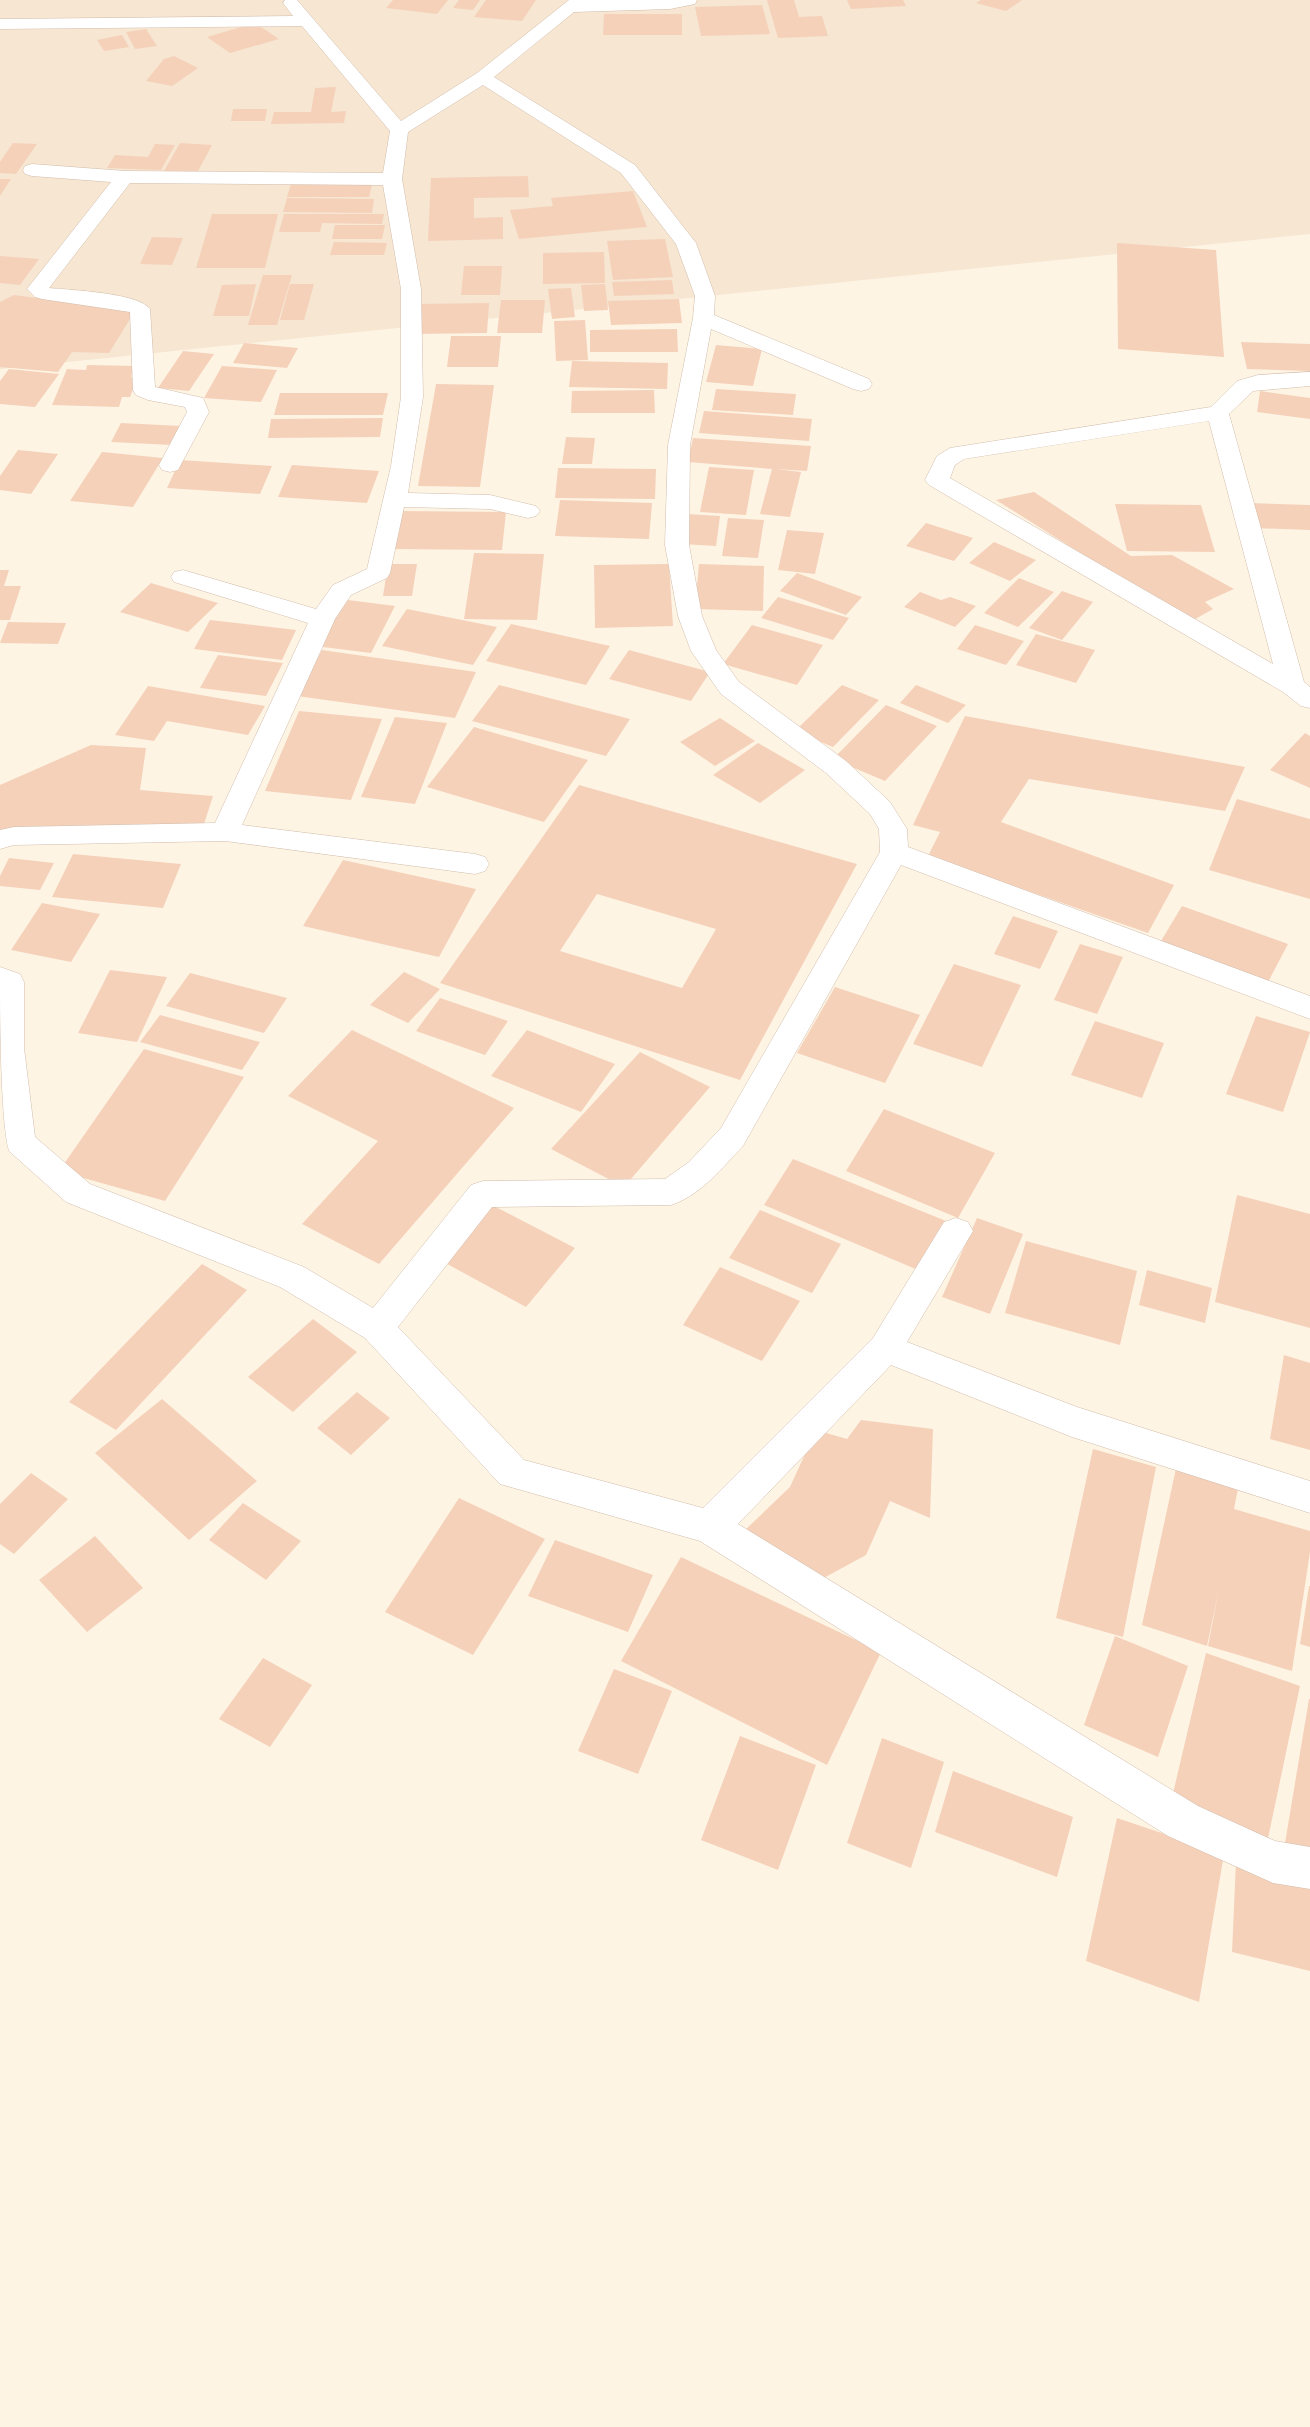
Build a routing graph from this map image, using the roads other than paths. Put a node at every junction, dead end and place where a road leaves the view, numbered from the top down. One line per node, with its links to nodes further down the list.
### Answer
1 (288, 0): 4 (street)
2 (689, 0): 3 (street)
3 (576, 4): 6 (street)
4 (304, 21): 5 (street); 7 (street)
5 (0, 24)
6 (483, 77): 7 (street); 11 (street)
7 (399, 130): 10 (street)
8 (32, 170): 9 (street)
9 (125, 177): 10 (street); 15 (street)
10 (392, 179): 16 (street)
11 (703, 318): 13 (street); 23 (street)
12 (1310, 379): 14 (street)
13 (861, 384)
14 (1218, 412): 20 (street); 20 (street)
15 (171, 465)
16 (393, 500): 17 (street); 19 (street)
17 (528, 511)
18 (183, 577): 19 (street)
19 (322, 619): 21 (street)
20 (1301, 693)
21 (225, 832): 22 (street); 24 (street)
22 (0, 840)
23 (894, 852): 26 (street); 28 (street)
24 (476, 864)
25 (0, 978): 28 (street)
26 (1310, 1008)
27 (956, 1231): 29 (street)
28 (377, 1328): 31 (street)
29 (885, 1348): 30 (street); 31 (street)
30 (1310, 1497)
31 (710, 1527): 32 (street)
32 (1310, 1868)

